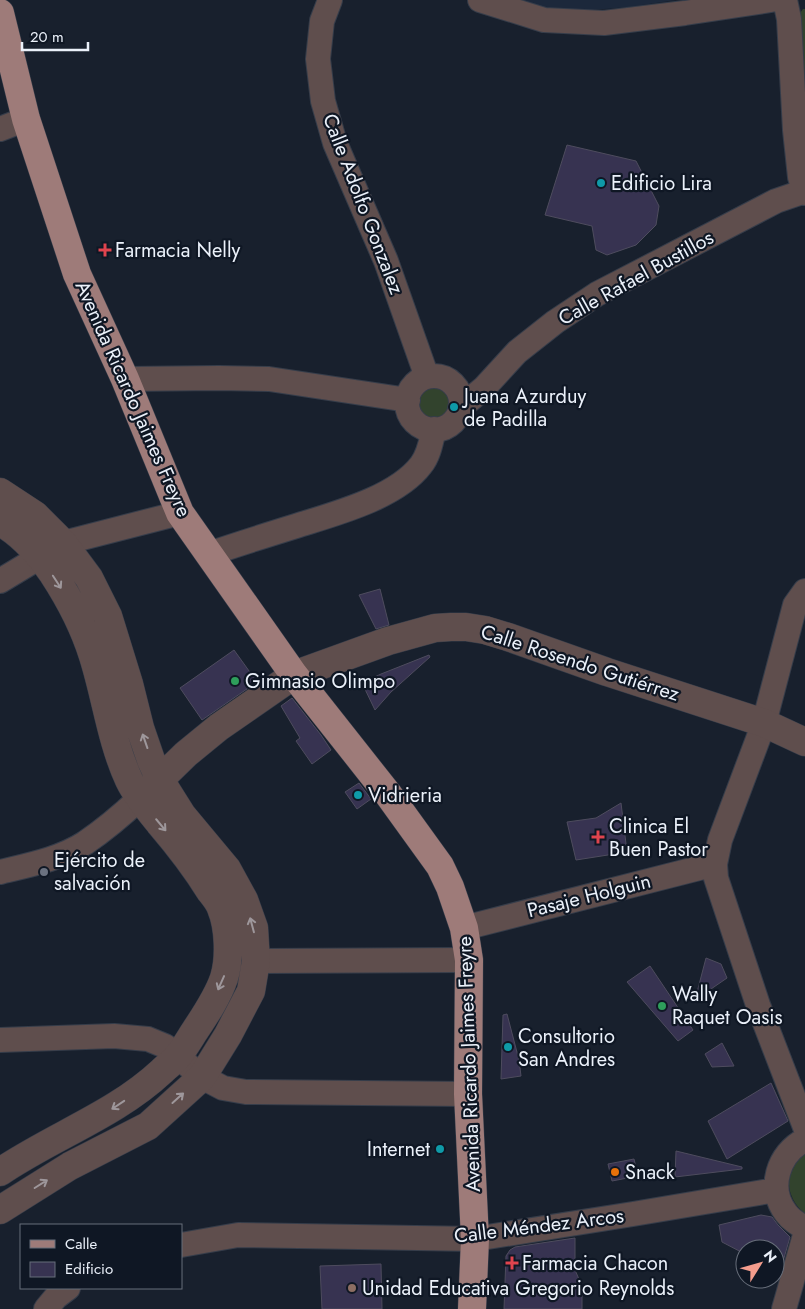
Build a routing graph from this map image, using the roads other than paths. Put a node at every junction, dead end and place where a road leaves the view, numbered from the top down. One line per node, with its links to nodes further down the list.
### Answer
1 (330, 0): 9 (street, Calle Adolfo Gonzalez)
2 (480, 0): 3 (street)
3 (771, 0)
4 (785, 0): 8 (street)
5 (0, 12): 6 (main road, Avenida Ricardo Jaimes Freyre)
6 (26, 119): 7 (street); 10 (main road, Avenida Ricardo Jaimes Freyre)
7 (0, 129)
8 (805, 192): 12 (street, Calle Rafael Bustillos)
9 (427, 377): 11 (street); 12 (street)
10 (125, 379): 11 (street); 15 (main road, Avenida Ricardo Jaimes Freyre)
11 (408, 400): 13 (street)
12 (460, 408): 13 (street)
13 (434, 429): 18 (street)
14 (0, 492): 17 (street)
15 (180, 513): 17 (street); 18 (main road, Avenida Ricardo Jaimes Freyre)
16 (0, 522): 17 (street)
17 (52, 550): 19 (street); 24 (street, one-way to 17); 25 (street, one-way to 25)
18 (209, 554): 21 (main road, Avenida Ricardo Jaimes Freyre)
19 (0, 581)
20 (805, 591): 22 (street)
21 (294, 674): 22 (street, Calle Rosendo Gutiérrez); 24 (street, Calle Rosendo Gutiérrez); 28 (main road, Avenida Ricardo Jaimes Freyre)
22 (764, 723): 23 (street, Calle Rosendo Gutiérrez); 26 (street)
23 (805, 742)
24 (160, 780): 25 (street, Calle Rosendo Gutiérrez); 30 (street, one-way to 24)
25 (140, 799): 27 (street, Calle Rosendo Gutiérrez); 32 (street, one-way to 32)
26 (715, 864): 28 (street, Pasaje Holguin); 35 (street)
27 (0, 872)
28 (464, 928): 29 (main road, Avenida Ricardo Jaimes Freyre)
29 (469, 960): 30 (street); 34 (main road, Avenida Ricardo Jaimes Freyre)
30 (256, 961): 33 (street)
31 (0, 1040): 32 (street)
32 (178, 1056): 33 (street); 37 (street, one-way to 37)
33 (202, 1077): 34 (street); 39 (street, one-way to 33)
34 (468, 1094): 42 (main road, Avenida Ricardo Jaimes Freyre)
35 (805, 1126)
36 (805, 1140): 38 (street)
37 (0, 1172)
38 (776, 1190): 40 (street); 42 (street, Calle Méndez Arcos)
39 (0, 1210)
40 (805, 1228)
41 (805, 1235): 47 (street)
42 (475, 1238): 43 (street, Calle Méndez Arcos); 46 (main road, Avenida Ricardo Jaimes Freyre)
43 (182, 1245)
44 (66, 1289): 45 (street)
45 (46, 1309)
46 (472, 1309)
47 (784, 1309)

